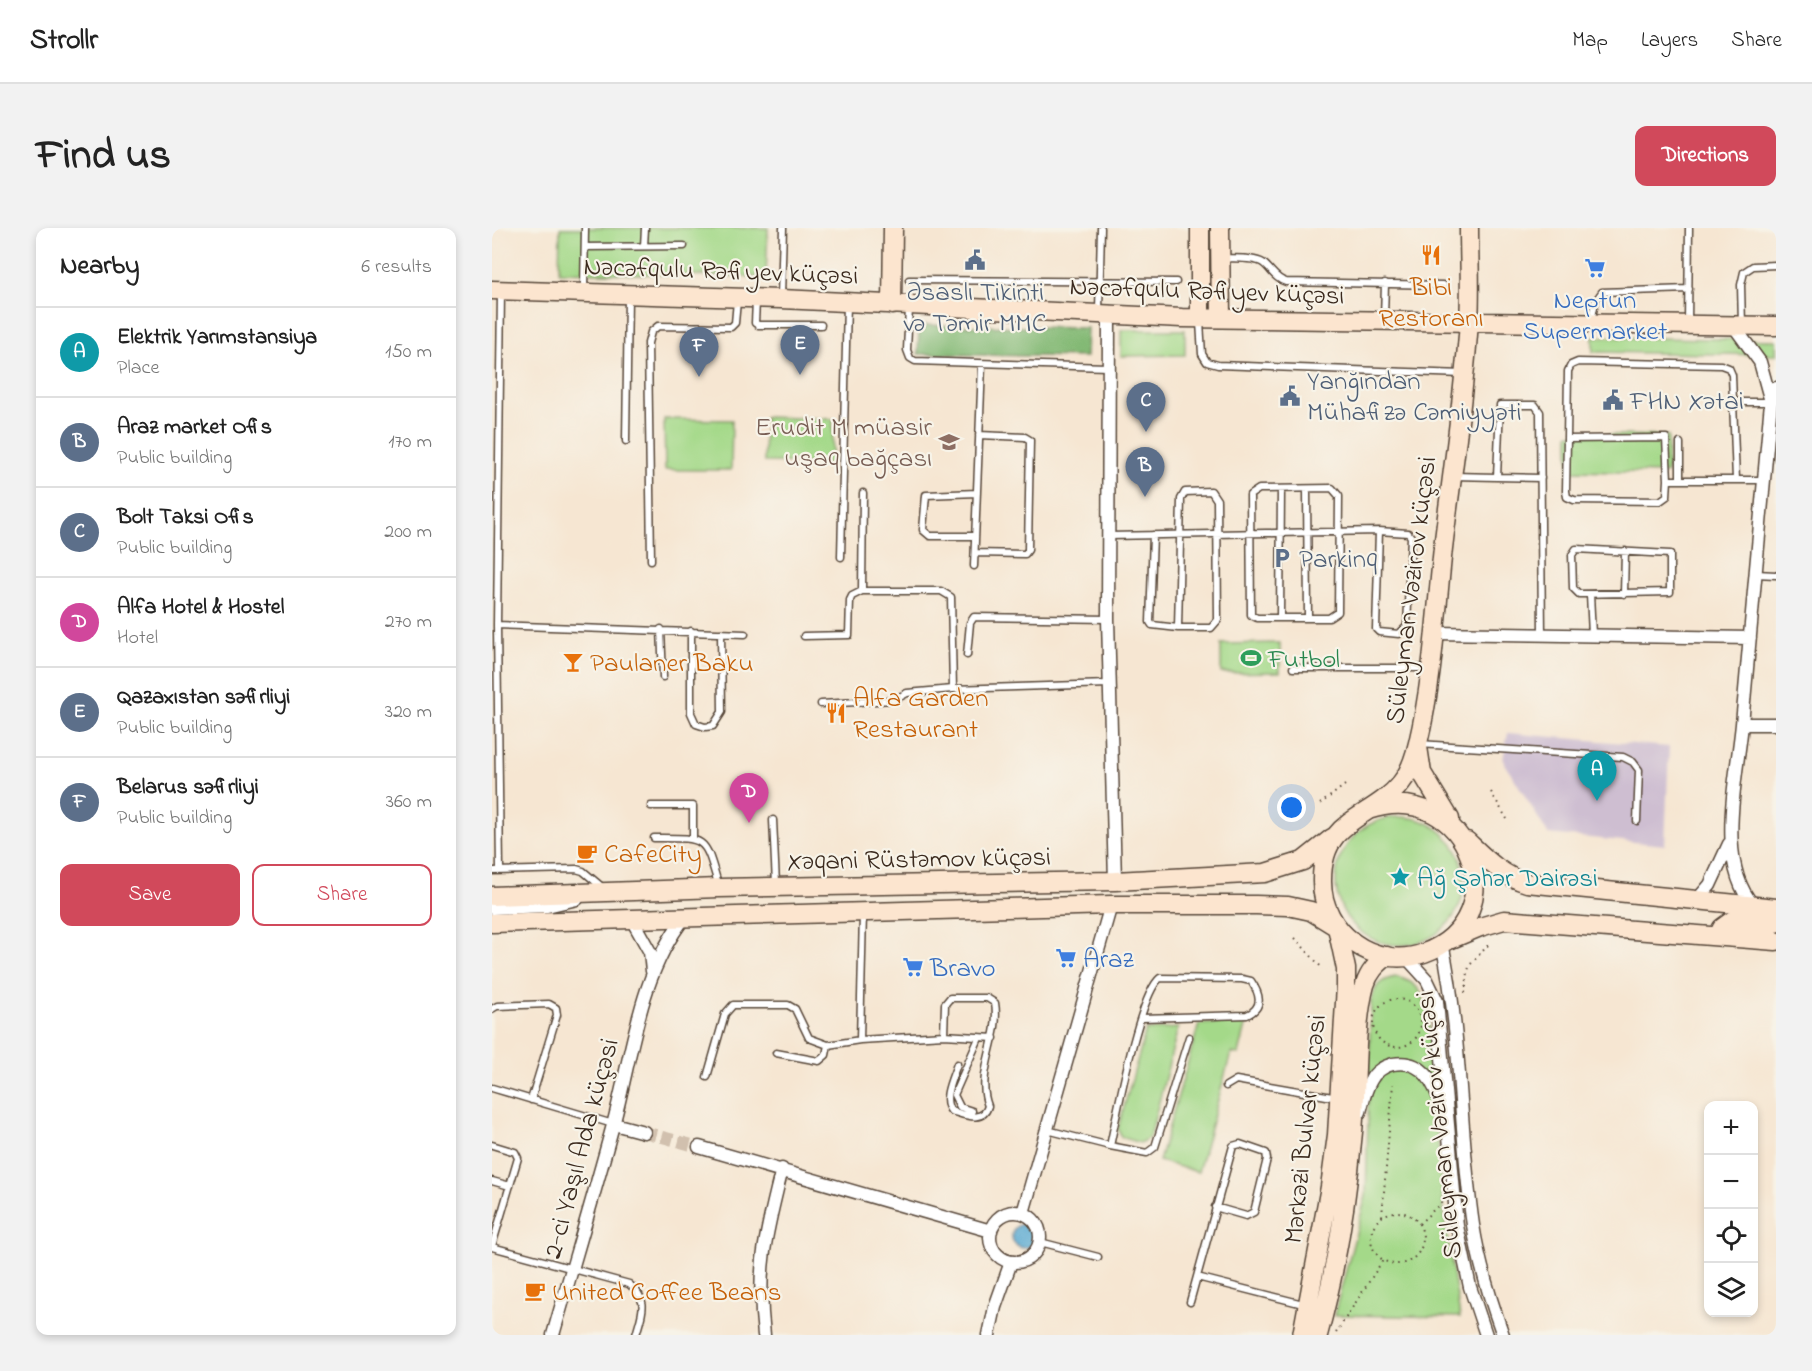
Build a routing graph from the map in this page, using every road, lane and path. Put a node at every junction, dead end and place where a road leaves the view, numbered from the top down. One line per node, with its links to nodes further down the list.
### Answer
1 (585, 228): 13 (lane)
2 (645, 228): 11 (lane)
3 (776, 228): 4 (lane)
4 (783, 228): 27 (lane)
5 (893, 228): 29 (main road)
6 (1101, 228): 17 (lane)
7 (1200, 228): 31 (main road)
8 (1220, 228): 14 (main road)
9 (1469, 228): 34 (main road, Süleyman Vəzirov küçəsi)
10 (1689, 228): 21 (lane)
11 (644, 246): 12 (lane); 13 (lane)
12 (684, 246)
13 (585, 248): 23 (lane)
14 (1220, 257): 19 (lane); 32 (main road)
15 (1776, 265): 38 (lane)
16 (909, 280): 17 (lane)
17 (1100, 281): 18 (lane); 30 (lane)
18 (1176, 282)
19 (1385, 283): 20 (lane); 33 (lane)
20 (1443, 285)
21 (1689, 289): 35 (lane); 36 (lane)
22 (496, 290): 23 (main road, Nəcəfqulu Rəfiyev küçəsi); 84 (lane)
23 (584, 291): 24 (main road, Nəcəfqulu Rəfiyev küçəsi)
24 (628, 292): 25 (main road, Nəcəfqulu Rəfiyev küçəsi); 48 (lane)
25 (737, 297): 26 (main road, Nəcəfqulu Rəfiyev küçəsi); 74 (lane)
26 (756, 298): 27 (main road, Nəcəfqulu Rəfiyev küçəsi); 37 (lane)
27 (781, 298): 28 (main road, Nəcəfqulu Rəfiyev küçəsi)
28 (847, 302): 29 (main road, Nəcəfqulu Rəfiyev küçəsi); 73 (lane)
29 (901, 305): 30 (main road, Nəcəfqulu Rəfiyev küçəsi); 40 (lane)
30 (1104, 315): 31 (main road, Nəcəfqulu Rəfiyev küçəsi); 41 (street)
31 (1200, 318): 32 (main road, Nəcəfqulu Rəfiyev küçəsi); 42 (lane)
32 (1221, 318): 33 (main road, Nəcəfqulu Rəfiyev küçəsi)
33 (1384, 321): 34 (main road, Nəcəfqulu Rəfiyev küçəsi)
34 (1469, 322): 35 (main road, Nəcəfqulu Rəfiyev küçəsi); 42 (main road, Süleyman Vəzirov küçəsi)
35 (1591, 323): 36 (main road, Nəcəfqulu Rəfiyev küçəsi)
36 (1688, 324): 38 (main road, Nəcəfqulu Rəfiyev küçəsi)
37 (821, 325)
38 (1738, 325): 39 (main road, Nəcəfqulu Rəfiyev küçəsi); 45 (street)
39 (1776, 326)
40 (982, 365): 41 (lane); 46 (lane)
41 (1107, 367): 70 (street)
42 (1463, 374): 50 (main road, Süleyman Vəzirov küçəsi)
43 (1776, 388): 45 (street)
44 (1732, 402): 45 (lane); 47 (lane); 55 (lane)
45 (1770, 402): 56 (street)
46 (979, 435): 60 (lane); 72 (lane)
47 (1567, 439): 53 (lane); 53 (lane)
48 (626, 441)
49 (1680, 443): 54 (lane)
50 (1452, 476): 51 (lane); 89 (main road, Süleyman Vəzirov küçəsi)
51 (1497, 477): 52 (lane); 52 (lane)
52 (1541, 478): 91 (lane)
53 (1668, 480): 54 (lane)
54 (1680, 480): 55 (lane)
55 (1736, 480): 56 (lane)
56 (1764, 480): 76 (street)
57 (1281, 489): 58 (lane); 63 (lane); 68 (lane)
58 (1306, 489): 62 (lane); 64 (lane)
59 (863, 493): 78 (lane)
60 (977, 494): 69 (lane); 69 (lane)
61 (1379, 531): 61 (lane); 62 (lane)
62 (1340, 532): 64 (lane); 82 (lane)
63 (1280, 534): 64 (lane); 68 (lane); 81 (lane)
64 (1307, 534): 82 (lane)
65 (1153, 535): 66 (lane); 70 (lane); 85 (lane)
66 (1181, 535): 67 (lane); 67 (lane); 85 (lane)
67 (1216, 535): 68 (lane); 85 (lane)
68 (1250, 535): 81 (lane)
69 (975, 536): 72 (lane)
70 (1109, 536): 83 (street)
71 (1625, 551): 79 (lane); 80 (lane); 80 (lane)
72 (975, 553): 75 (lane)
73 (841, 557)
74 (651, 560)
75 (974, 566)
76 (1756, 574): 77 (lane); 94 (street)
77 (1776, 575)
78 (862, 591): 92 (lane); 100 (lane)
79 (1590, 594): 80 (lane); 93 (lane)
80 (1624, 594)
81 (1280, 618): 82 (lane)
82 (1308, 618)
83 (1108, 619): 95 (lane); 99 (street)
84 (497, 625): 86 (lane); 118 (lane)
85 (1178, 628)
86 (660, 629): 87 (lane); 98 (lane)
87 (691, 631): 88 (lane); 88 (lane)
88 (721, 633): 90 (lane)
89 (1434, 633): 91 (street); 97 (main road, Süleyman Vəzirov küçəsi)
90 (745, 634)
91 (1542, 635): 93 (street)
92 (804, 636)
93 (1592, 636): 94 (street)
94 (1750, 638): 102 (street)
95 (967, 655)
96 (1293, 668): 97 (lane)
97 (1430, 668): 104 (main road, Süleyman Vəzirov küçəsi)
98 (663, 677)
99 (1110, 684): 100 (lane); 120 (street)
100 (953, 689): 101 (lane)
101 (821, 704)
102 (1742, 724): 103 (street); 117 (street)
103 (1776, 724)
104 (1418, 744): 109 (main road); 112 (lane); 113 (main road)
105 (1345, 785): 107 (path)
106 (1491, 792): 110 (path)
107 (1320, 804)
108 (651, 806): 116 (lane)
109 (1368, 810): 113 (main road); 114 (main road)
110 (1507, 819)
111 (773, 820): 122 (lane)
112 (1637, 821)
113 (1457, 831): 125 (main road); 139 (main road)
114 (1337, 834): 120 (main road, Xəqani Rüstəmov küçəsi); 135 (main road)
115 (654, 838): 116 (lane)
116 (693, 838): 121 (lane)
117 (1731, 840): 125 (street); 127 (street)
118 (500, 870): 119 (lane); 123 (lane)
119 (492, 871)
120 (1115, 881): 122 (main road, Xəqani Rüstəmov küçəsi)
121 (719, 888): 122 (main road, Xəqani Rüstəmov küçəsi); 123 (main road, Xəqani Rüstəmov küçəsi)
122 (776, 888)
123 (607, 892): 124 (main road, Xəqani Rüstəmov küçəsi); 128 (street)
124 (492, 896)
125 (1698, 899): 127 (main road)
126 (1111, 905): 130 (main road); 135 (main road); 166 (street)
127 (1754, 906): 129 (main road)
128 (492, 908)
129 (1776, 908)
130 (863, 912): 131 (main road); 152 (lane)
131 (685, 916): 132 (main road); 144 (street, 2-ci Yaşıl Ada küçəsi)
132 (631, 918): 134 (main road); 144 (street, 2-ci Yaşıl Ada küçəsi)
133 (1776, 922): 136 (main road)
134 (492, 923)
135 (1337, 927): 141 (main road); 161 (main road, Mərkəzi Bulvar küçəsi)
136 (1718, 936): 138 (main road); 139 (main road)
137 (1294, 938): 143 (path)
138 (1776, 941)
139 (1442, 943): 142 (main road); 198 (street, Süleyman Vəzirov küçəsi)
140 (1490, 943): 145 (path)
141 (1387, 956): 142 (main road); 168 (main road, Mərkəzi Bulvar küçəsi)
142 (1406, 957): 165 (street, Süleyman Vəzirov küçəsi)
143 (1322, 968)
144 (652, 972): 164 (street, 2-ci Yaşıl Ada küçəsi)
145 (1465, 993)
146 (492, 1010): 162 (lane)
147 (1142, 1018): 147 (lane); 170 (lane)
148 (944, 1035): 150 (lane); 151 (lane); 152 (lane)
149 (1189, 1037): 170 (lane)
150 (979, 1038): 151 (lane); 163 (lane)
151 (994, 1038): 156 (lane)
152 (860, 1040): 153 (lane)
153 (828, 1045): 155 (lane); 157 (lane)
154 (1404, 1047): 154 (path)
155 (776, 1053)
156 (957, 1064)
157 (707, 1077)
158 (1393, 1084): 178 (path)
159 (1226, 1086): 161 (lane)
160 (492, 1088): 162 (lane)
161 (1339, 1098): 189 (main road, Mərkəzi Bulvar küçəsi)
162 (531, 1100): 164 (lane)
163 (972, 1111)
164 (614, 1124): 167 (street); 186 (street, 2-ci Yaşıl Ada küçəsi)
165 (1448, 1125): 168 (street); 175 (street, Süleyman Vəzirov küçəsi)
166 (1047, 1130): 170 (lane); 177 (street)
167 (644, 1132)
168 (1353, 1134): 195 (main road, Mərkəzi Bulvar küçəsi)
169 (492, 1145): 174 (lane)
170 (1110, 1146)
171 (699, 1147): 172 (street)
172 (782, 1170): 180 (street); 192 (street)
173 (492, 1181): 174 (lane)
174 (510, 1186): 182 (lane)
175 (1453, 1191): 179 (path); 197 (street, Süleyman Vəzirov küçəsi)
176 (1215, 1207): 176 (lane); 187 (lane)
177 (1023, 1213): 180 (street); 181 (street)
178 (1382, 1217): 179 (path); 184 (path)
179 (1419, 1224): 184 (path)
180 (991, 1231): 185 (street)
181 (1040, 1242): 183 (lane); 185 (street)
182 (492, 1246): 186 (lane)
183 (1098, 1257)
184 (1383, 1260): 196 (path)
185 (1011, 1262): 193 (street)
186 (572, 1269): 190 (street, 2-ci Yaşıl Ada küçəsi); 191 (lane)
187 (1197, 1277): 188 (lane); 189 (lane)
188 (1190, 1302)
189 (1309, 1305): 194 (main road, Mərkəzi Bulvar küçəsi)
190 (553, 1335)
191 (636, 1335)
192 (764, 1335)
193 (989, 1335)
194 (1302, 1335)
195 (1318, 1335)
196 (1334, 1335)
197 (1486, 1335)
198 (1503, 1335)

